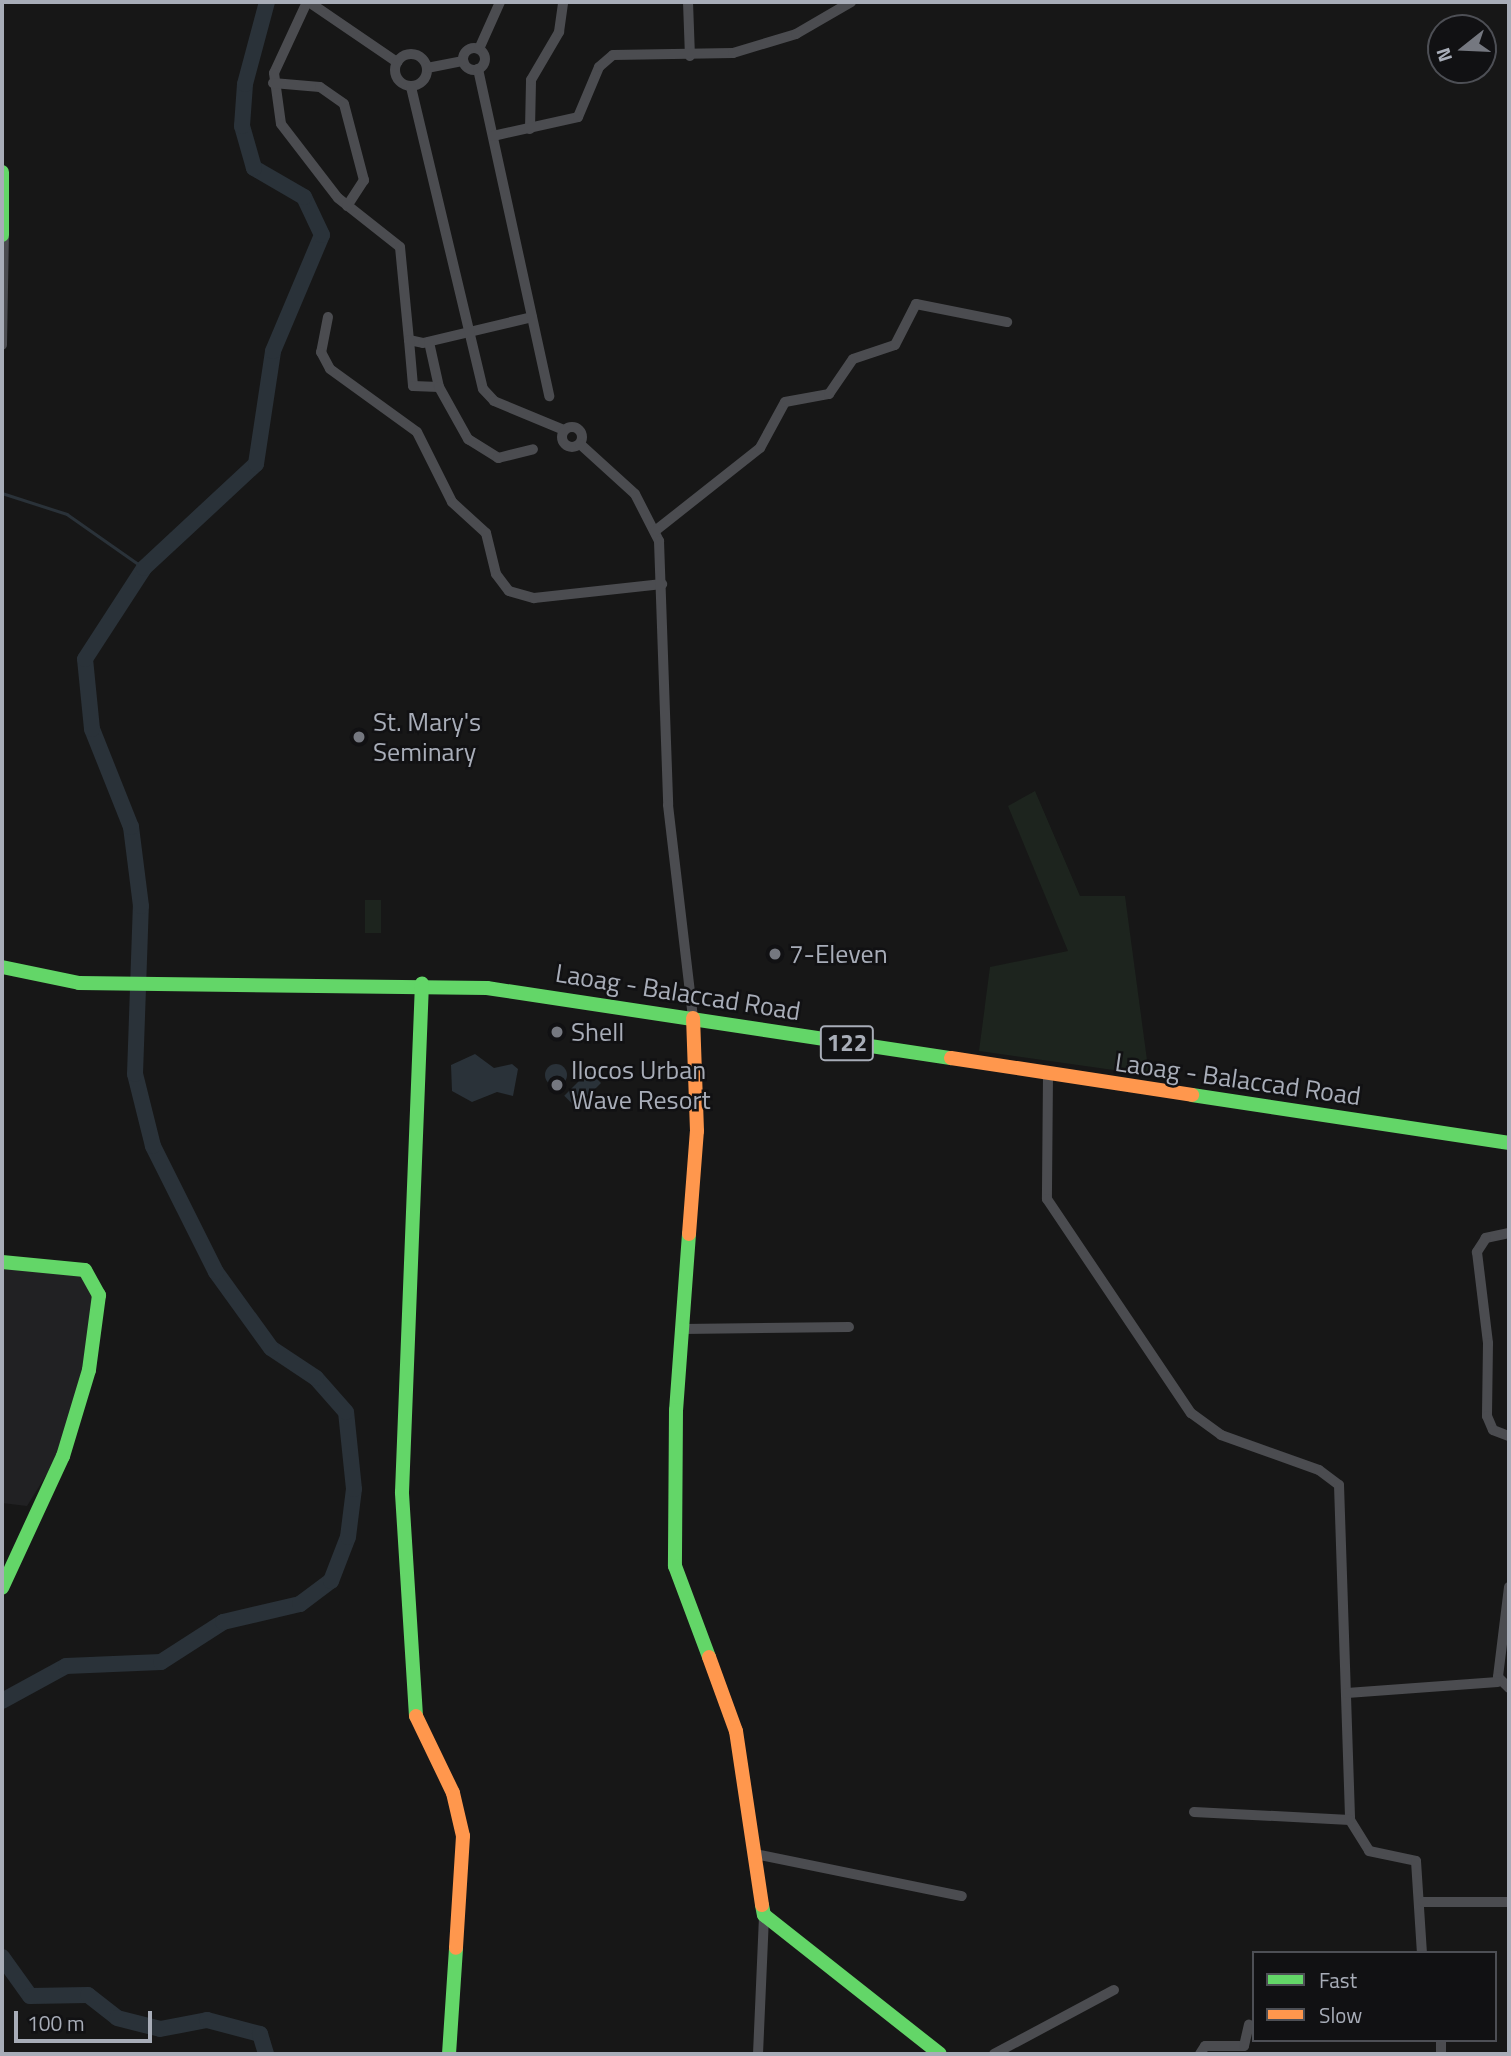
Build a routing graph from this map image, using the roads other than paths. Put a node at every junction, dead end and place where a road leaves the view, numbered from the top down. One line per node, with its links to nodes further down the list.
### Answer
1 (308, 2): 9 (street); 12 (street)
2 (500, 2): 6 (street)
3 (563, 2): 14 (street)
4 (688, 2): 7 (street)
5 (851, 2): 7 (street)
6 (479, 49): 8 (street); 11 (street)
7 (690, 56): 14 (street)
8 (463, 61): 10 (street); 11 (street)
9 (397, 62): 10 (street); 13 (street)
10 (427, 68): 13 (street)
11 (478, 69): 15 (street)
12 (273, 83): 17 (street); 17 (street)
13 (411, 87): 22 (street)
14 (530, 129): 15 (street)
15 (493, 136): 20 (street)
16 (2, 172): 18 (street)
17 (346, 206): 23 (street)
18 (3, 235): 25 (street)
19 (328, 317): 30 (street)
20 (532, 317): 22 (street); 27 (street)
21 (1007, 322): 29 (street)
22 (468, 332): 24 (street); 29 (street)
23 (409, 340): 24 (street); 26 (street)
24 (429, 342): 26 (street)
25 (2, 345)
26 (439, 387): 28 (street)
27 (549, 396)
28 (533, 449)
29 (655, 531): 30 (street)
30 (662, 584): 33 (street)
31 (2, 967): 32 (street, Laoag - Balaccad Road / 122)
32 (422, 984): 33 (street, Laoag - Balaccad Road / 122); 56 (street)
33 (693, 1018): 34 (street, Laoag - Balaccad Road / 122); 39 (street)
34 (1048, 1075): 35 (street, Laoag - Balaccad Road / 122); 45 (street)
35 (1509, 1143)
36 (1509, 1233): 40 (street)
37 (2, 1262): 42 (street)
38 (849, 1328): 39 (street)
39 (682, 1329): 48 (street)
40 (1509, 1436)
41 (1509, 1587): 43 (street)
42 (2, 1588)
43 (1498, 1682): 44 (street); 45 (street)
44 (1509, 1688)
45 (1347, 1693): 47 (street)
46 (1194, 1812): 47 (street)
47 (1350, 1820): 50 (street)
48 (755, 1854): 49 (street); 52 (street)
49 (962, 1896)
50 (1423, 1902): 51 (street); 53 (street)
51 (1509, 1902)
52 (764, 1914): 57 (street); 58 (street)
53 (1422, 1951)
54 (1114, 1990): 59 (street)
55 (1249, 2025): 60 (street)
56 (449, 2054)
57 (758, 2054)
58 (940, 2054)
59 (994, 2054)
60 (1200, 2054)

